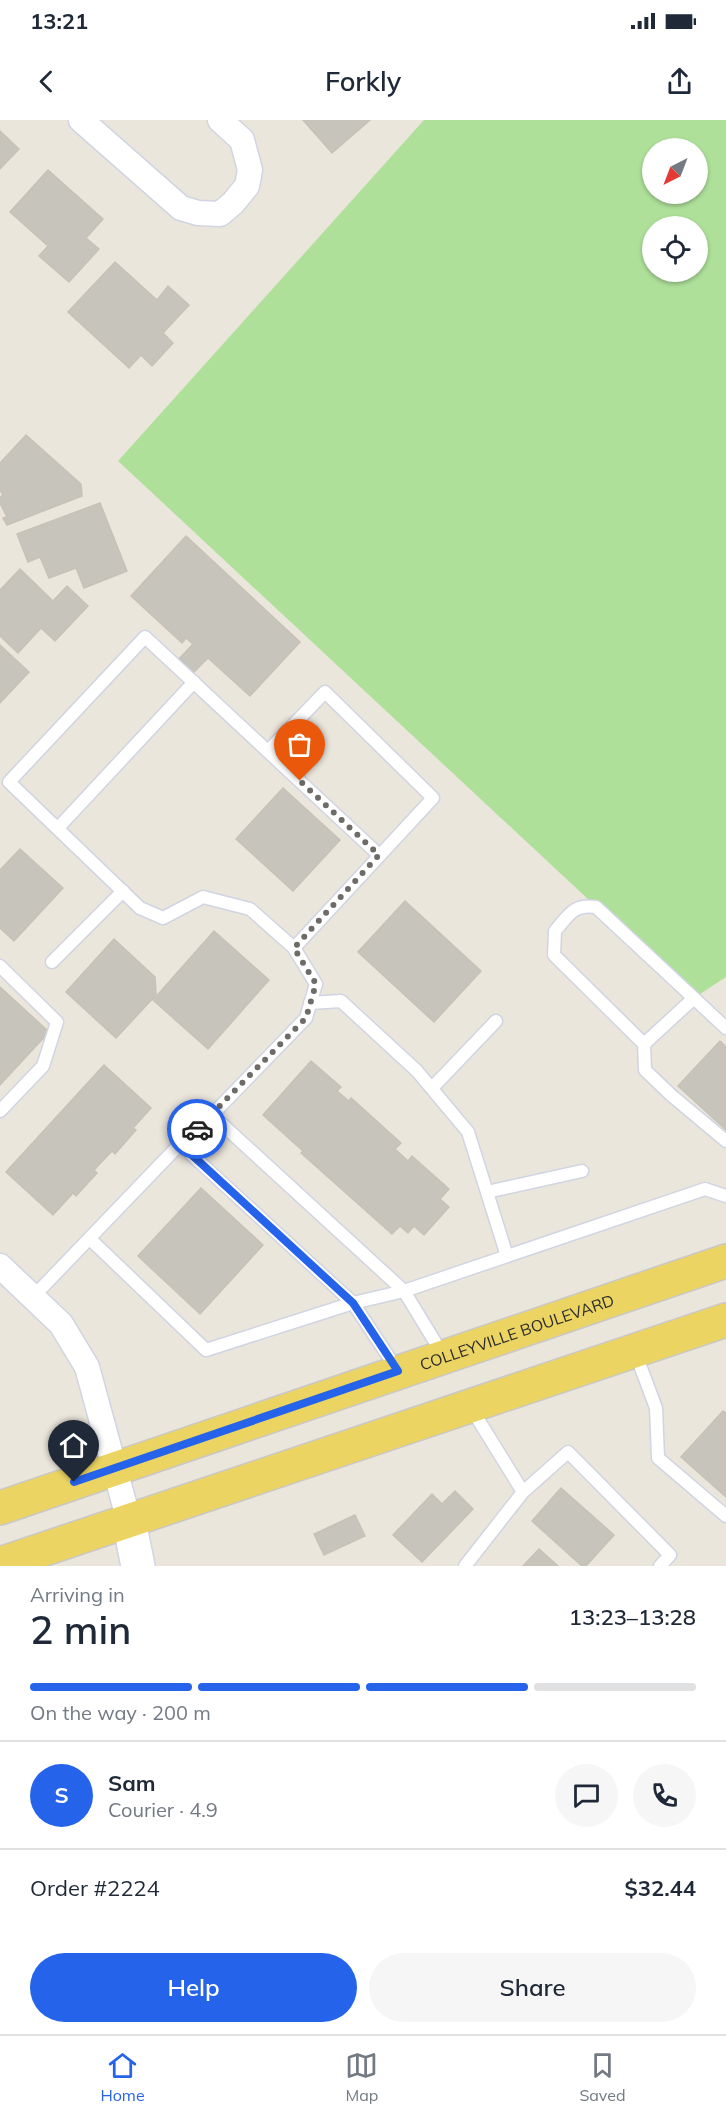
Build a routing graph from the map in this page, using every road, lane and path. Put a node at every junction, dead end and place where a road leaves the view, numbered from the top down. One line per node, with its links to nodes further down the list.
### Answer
1 (81, 120): 2 (street)
2 (220, 120)
3 (194, 682): 4 (lane); 5 (lane); 5 (lane)
4 (268, 751): 6 (lane); 6 (lane)
5 (58, 828): 7 (lane)
6 (379, 855): 8 (lane)
7 (123, 891): 8 (lane); 9 (lane)
8 (294, 948): 12 (lane)
9 (52, 962)
10 (0, 966): 17 (lane)
11 (694, 998): 14 (lane); 15 (lane); 15 (lane)
12 (310, 1003): 16 (lane); 18 (lane)
13 (496, 1021): 16 (lane)
14 (726, 1028)
15 (644, 1044): 19 (lane)
16 (432, 1088): 22 (lane)
17 (0, 1111)
18 (212, 1115): 20 (lane); 28 (lane)
19 (726, 1141)
20 (180, 1144): 24 (lane); 30 (lane)
21 (582, 1171): 22 (lane)
22 (487, 1192): 25 (lane)
23 (726, 1196): 25 (lane)
24 (90, 1239): 29 (lane); 30 (lane)
25 (507, 1256): 28 (lane)
26 (726, 1261): 33 (main road, COLLEYVILLE BOULEVARD)
27 (0, 1266): 29 (street)
28 (404, 1291): 30 (lane); 33 (lane)
29 (33, 1297): 36 (street)
30 (353, 1303): 34 (lane)
31 (726, 1320): 32 (main road)
32 (634, 1351): 35 (main road); 39 (lane)
33 (444, 1356): 34 (main road, COLLEYVILLE BOULEVARD)
34 (398, 1371): 36 (main road, COLLEYVILLE BOULEVARD)
35 (470, 1407): 37 (lane); 40 (main road)
36 (114, 1468): 38 (main road, COLLEYVILLE BOULEVARD); 40 (street)
37 (523, 1491): 43 (lane); 44 (lane)
38 (0, 1508)
39 (726, 1516)
40 (129, 1521): 41 (main road); 42 (main road)
41 (0, 1564)
42 (138, 1566)
43 (465, 1566)
44 (660, 1566)

